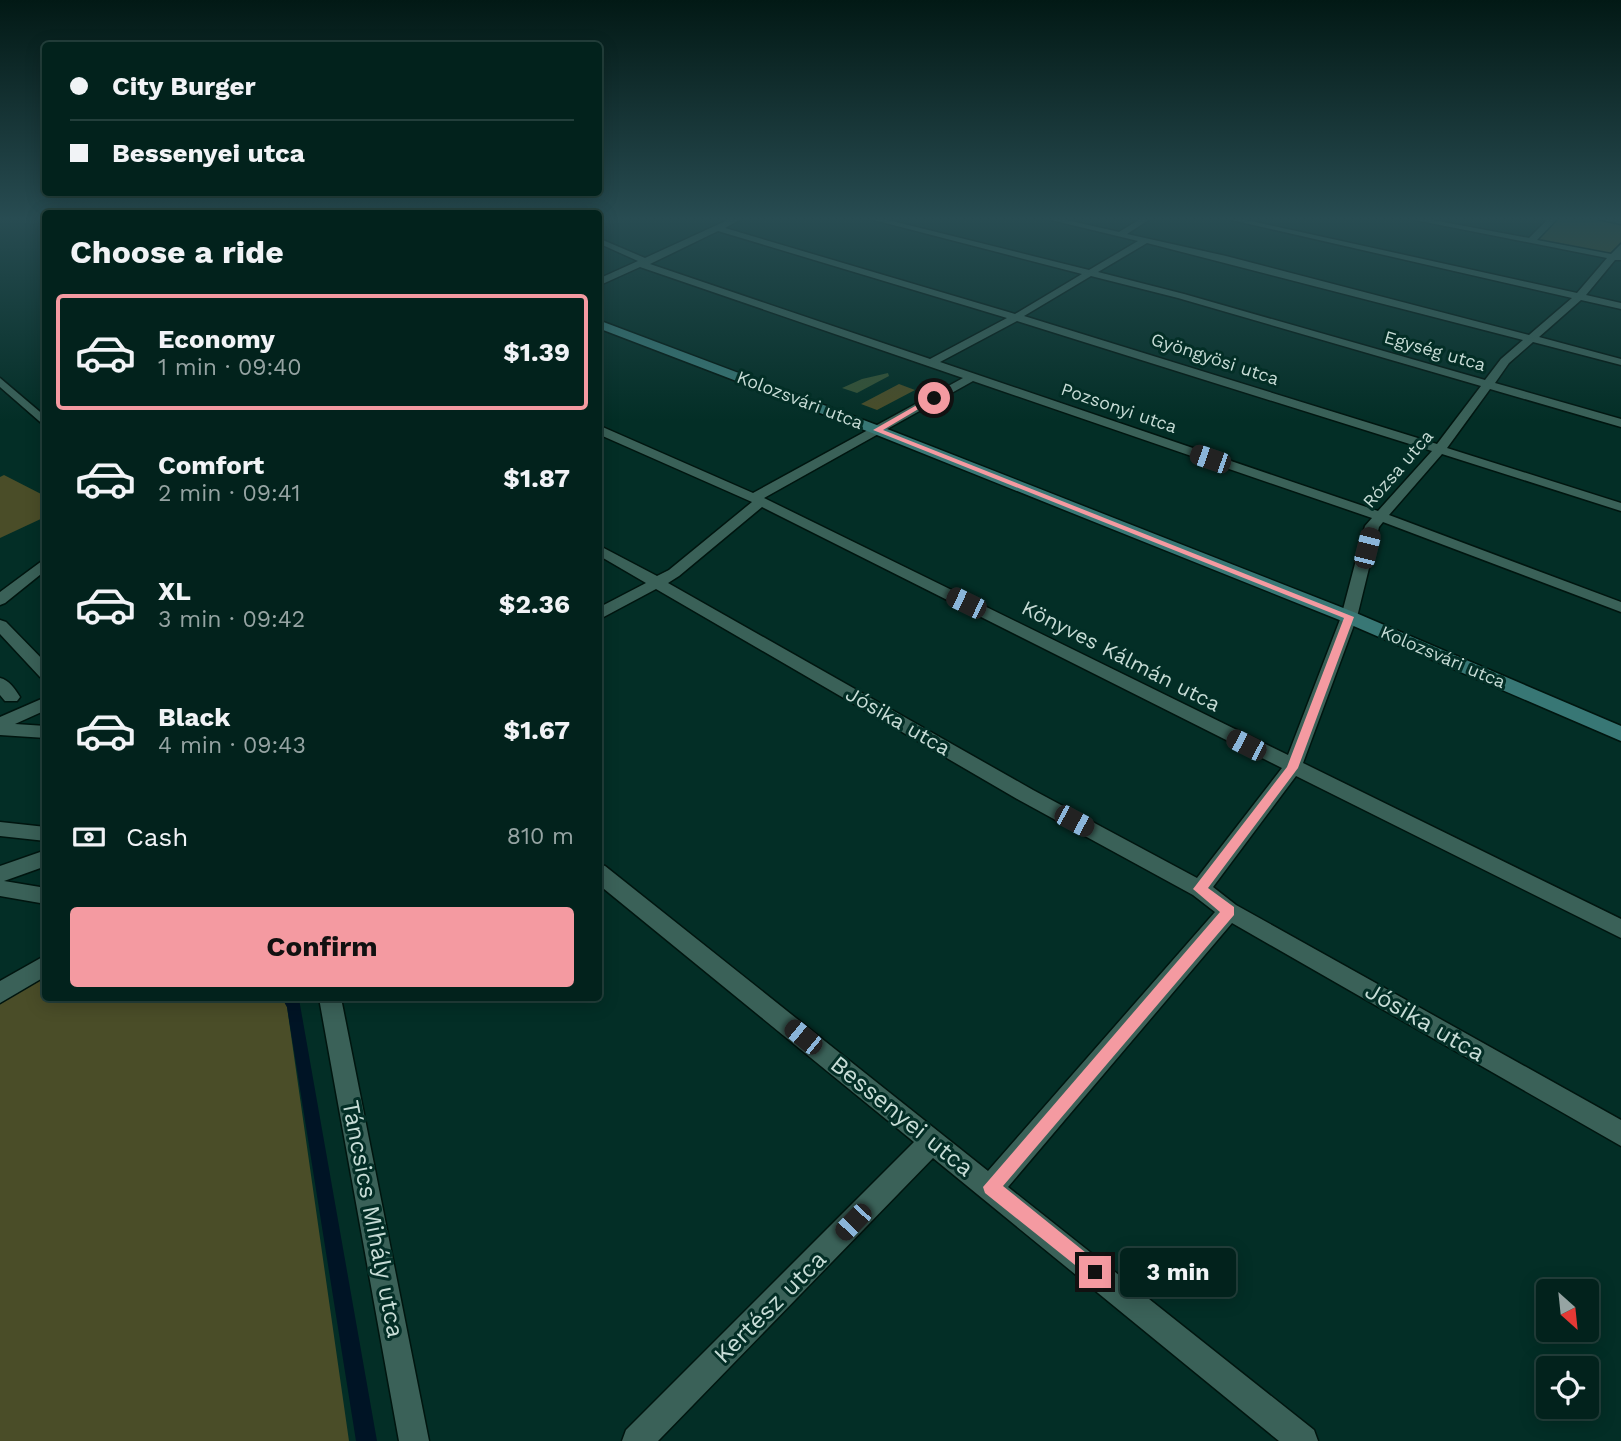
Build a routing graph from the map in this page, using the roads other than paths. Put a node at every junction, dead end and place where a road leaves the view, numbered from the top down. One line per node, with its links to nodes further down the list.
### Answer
1 (711, 286): 14 (street, Pozsonyi utca)
2 (916, 286): 10 (street, Gyöngyösi utca)
3 (1067, 286): 10 (street)
4 (1140, 286): 17 (street, Egység utca)
5 (1328, 286): 12 (street)
6 (1531, 286): 8 (street)
7 (1589, 286): 8 (street, Rózsa utca)
8 (1579, 297): 9 (street); 12 (street, Rózsa utca)
9 (1621, 306)
10 (1018, 316): 14 (street); 22 (street, Gyöngyösi utca)
11 (602, 326): 20 (street, Kolozsvári utca)
12 (1532, 338): 13 (street); 17 (street, Rózsa utca)
13 (1621, 362)
14 (931, 363): 15 (street, Pozsonyi utca)
15 (972, 377): 20 (street); 25 (street, Pozsonyi utca)
16 (0, 381): 18 (street)
17 (1487, 384): 19 (street, Egység utca); 22 (street, Rózsa utca)
18 (42, 420)
19 (1621, 423)
20 (877, 430): 23 (street); 32 (street, Kolozsvári utca)
21 (602, 431): 23 (street, Könyves Kálmán utca)
22 (1440, 449): 24 (street, Gyöngyösi utca); 25 (street, Rózsa utca)
23 (757, 500): 28 (street); 41 (street, Könyves Kálmán utca)
24 (1621, 507)
25 (1379, 516): 30 (street, Pozsonyi utca); 32 (street, Rózsa utca)
26 (602, 551): 28 (street, Jósika utca)
27 (42, 565): 29 (street)
28 (658, 581): 31 (street); 47 (street, Jósika utca)
29 (0, 600)
30 (1621, 607)
31 (602, 613)
32 (1349, 617): 40 (street, Kolozsvári utca); 41 (street, Rózsa utca)
33 (0, 625): 34 (street)
34 (42, 669)
35 (0, 683): 36 (street)
36 (11, 697)
37 (42, 705): 38 (street)
38 (0, 726): 39 (street)
39 (42, 731)
40 (1621, 734)
41 (1292, 768): 47 (street); 50 (street, Könyves Kálmán utca)
42 (0, 829): 43 (street)
43 (42, 834)
44 (42, 860): 46 (street)
45 (602, 875): 55 (street, Bessenyei utca)
46 (4, 880): 48 (street)
47 (1200, 889): 49 (street)
48 (42, 894)
49 (1229, 911): 54 (street, Jósika utca); 56 (street)
50 (1621, 929)
51 (42, 967): 52 (street)
52 (0, 993)
53 (331, 1001): 57 (street, Táncsics Mihály utca)
54 (1621, 1134)
55 (932, 1142): 56 (street, Bessenyei utca); 58 (street, Kertész utca)
56 (991, 1187): 59 (street, Bessenyei utca)
57 (414, 1441)
58 (638, 1441)
59 (1303, 1441)

